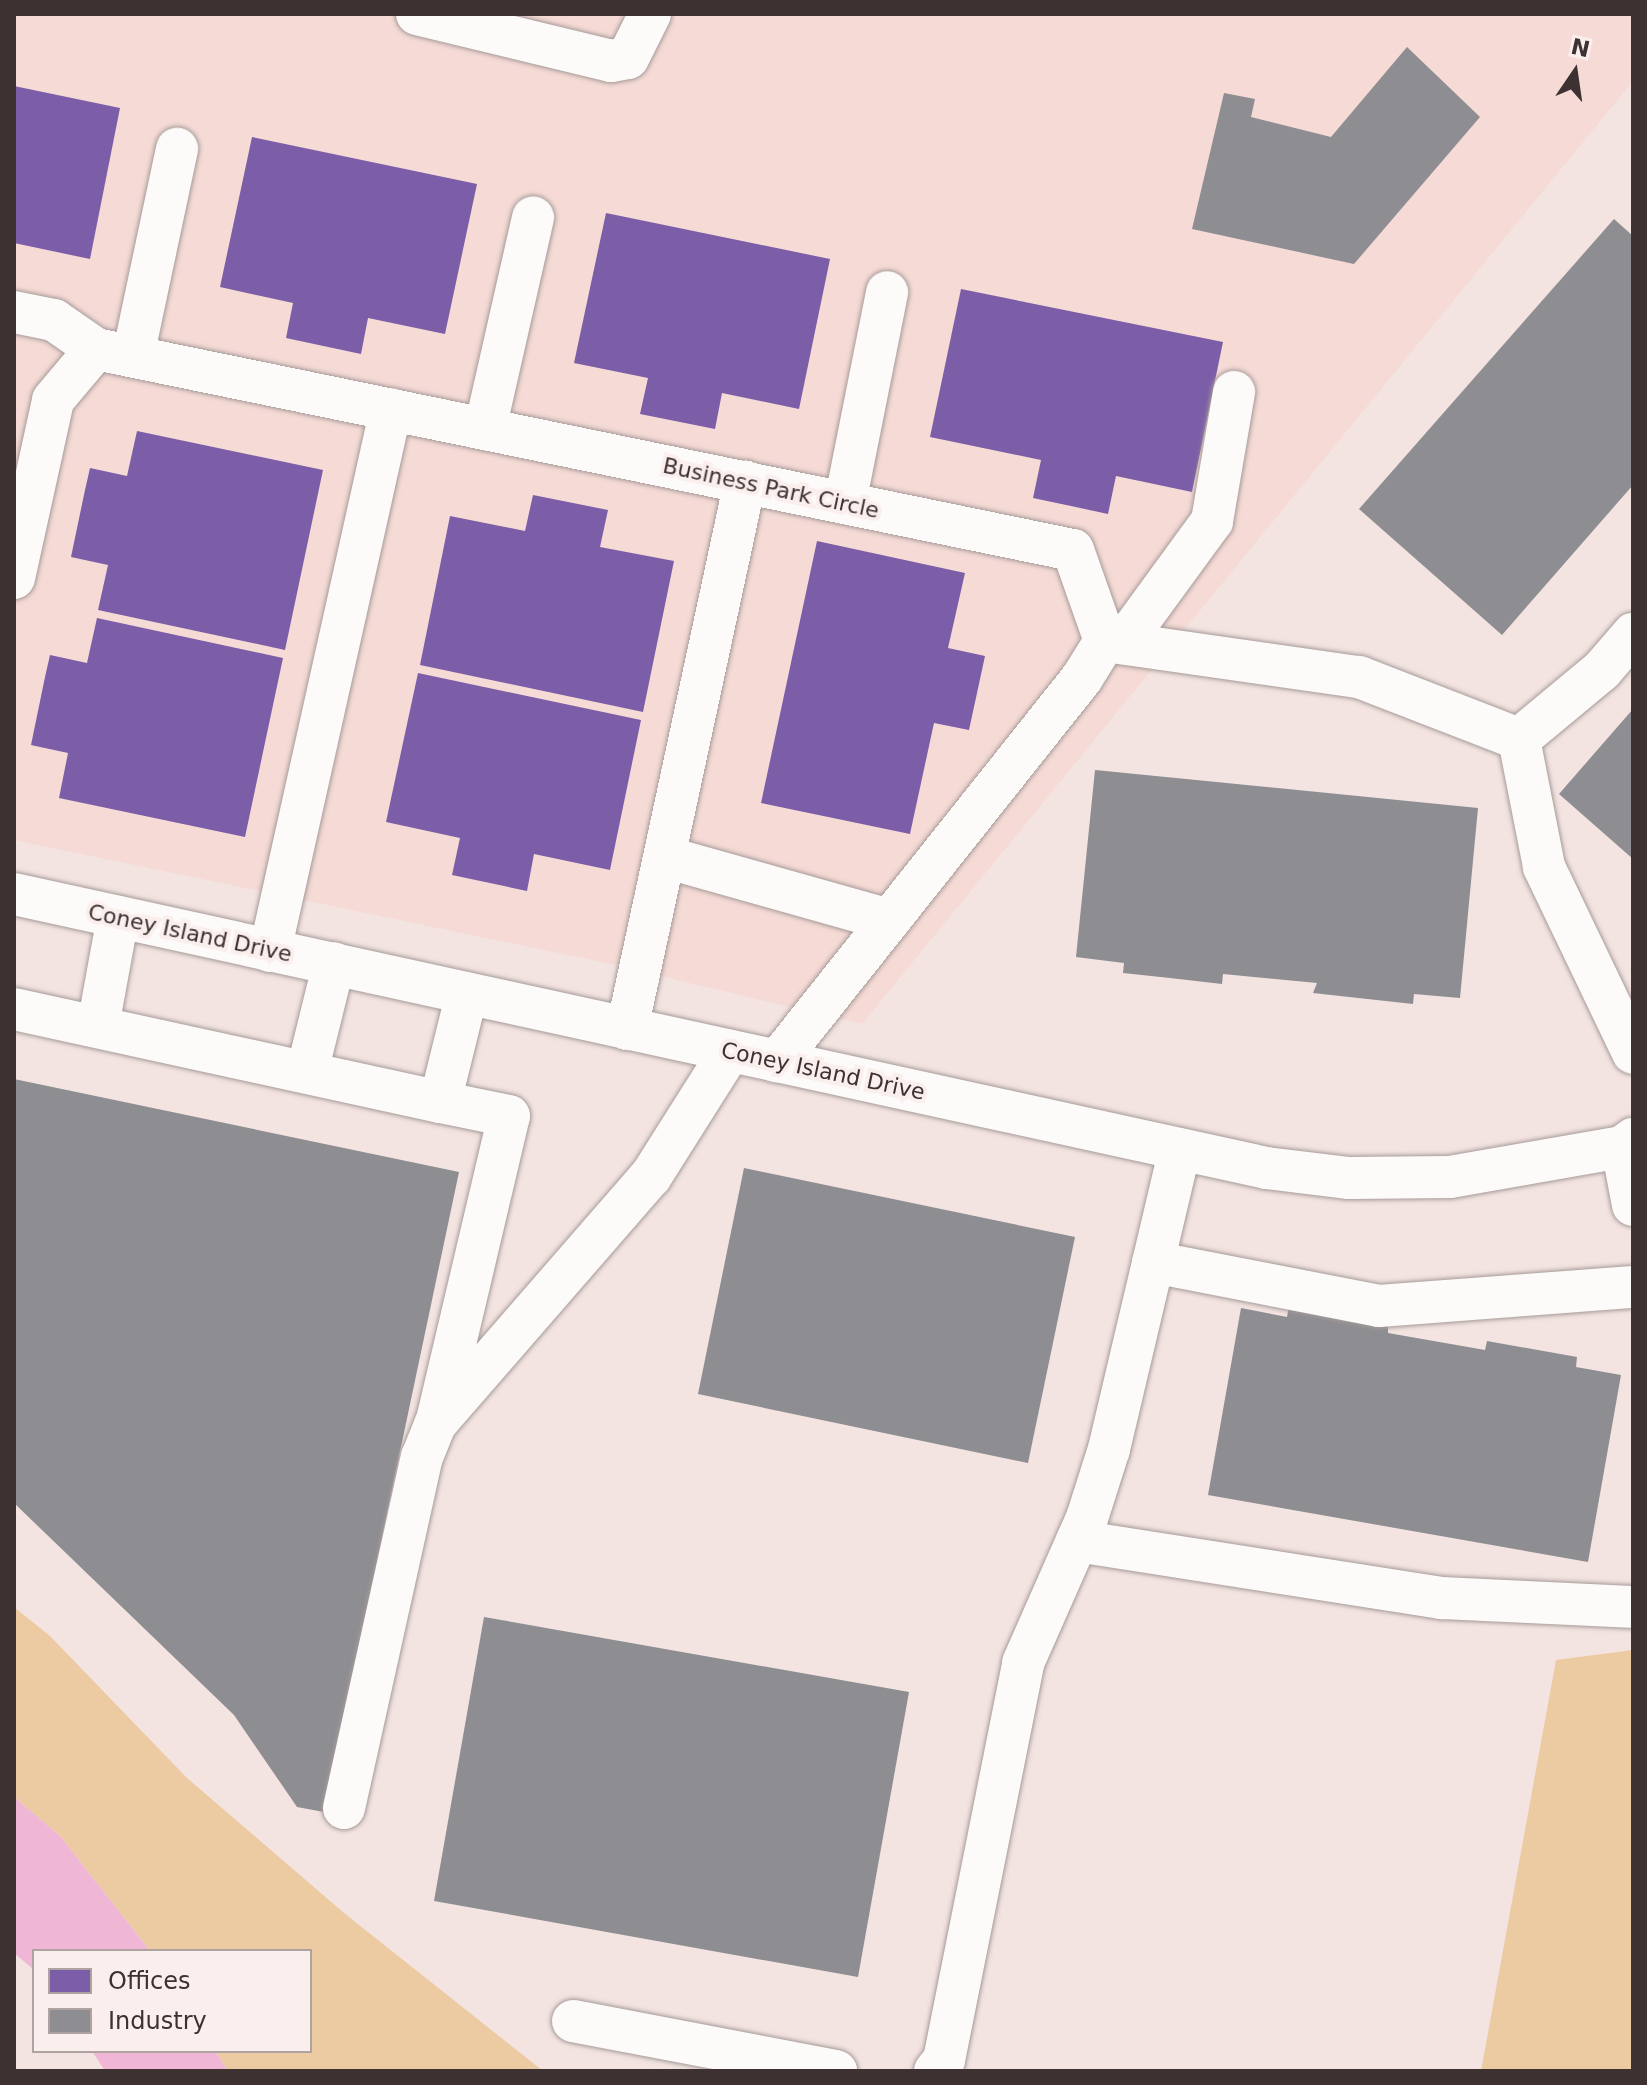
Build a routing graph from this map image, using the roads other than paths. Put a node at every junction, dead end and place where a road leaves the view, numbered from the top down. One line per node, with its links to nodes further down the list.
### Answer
1 (417, 14): 2 (street)
2 (650, 14)
3 (177, 149): 7 (street)
4 (533, 217): 10 (street)
5 (887, 292): 12 (street)
6 (14, 312): 7 (street)
7 (114, 353): 9 (street, Business Park Circle); 13 (street)
8 (1234, 392): 15 (street)
9 (391, 409): 10 (street, Business Park Circle); 21 (street)
10 (485, 429): 11 (street, Business Park Circle)
11 (745, 482): 12 (street, Business Park Circle); 17 (street)
12 (845, 503): 15 (street, Business Park Circle)
13 (14, 578)
14 (1633, 634): 16 (street)
15 (1114, 642): 16 (street); 20 (street)
16 (1519, 739): 28 (street)
17 (665, 857): 20 (street); 26 (street)
18 (14, 894): 19 (street, Coney Island Drive)
19 (118, 917): 21 (street, Coney Island Drive); 25 (street)
20 (889, 920): 29 (street)
21 (270, 951): 22 (street, Coney Island Drive)
22 (334, 963): 23 (street, Coney Island Drive); 30 (street)
23 (467, 993): 26 (street, Coney Island Drive); 31 (street)
24 (14, 1009): 25 (street)
25 (98, 1026): 30 (street)
26 (627, 1029): 27 (street, Coney Island Drive)
27 (730, 1051): 29 (street, Coney Island Drive); 37 (street)
28 (1633, 1053)
29 (777, 1062): 33 (street, Coney Island Drive)
30 (307, 1072): 31 (street)
31 (440, 1102): 37 (street)
32 (1628, 1143): 33 (street, Coney Island Drive); 34 (street)
33 (1180, 1149): 35 (street)
34 (1633, 1205)
35 (1153, 1262): 36 (street); 38 (street)
36 (1633, 1287)
37 (436, 1423): 40 (street)
38 (1077, 1541): 39 (street); 43 (street)
39 (1632, 1597)
40 (344, 1808)
41 (573, 2021): 42 (street)
42 (836, 2071)
43 (935, 2071)

